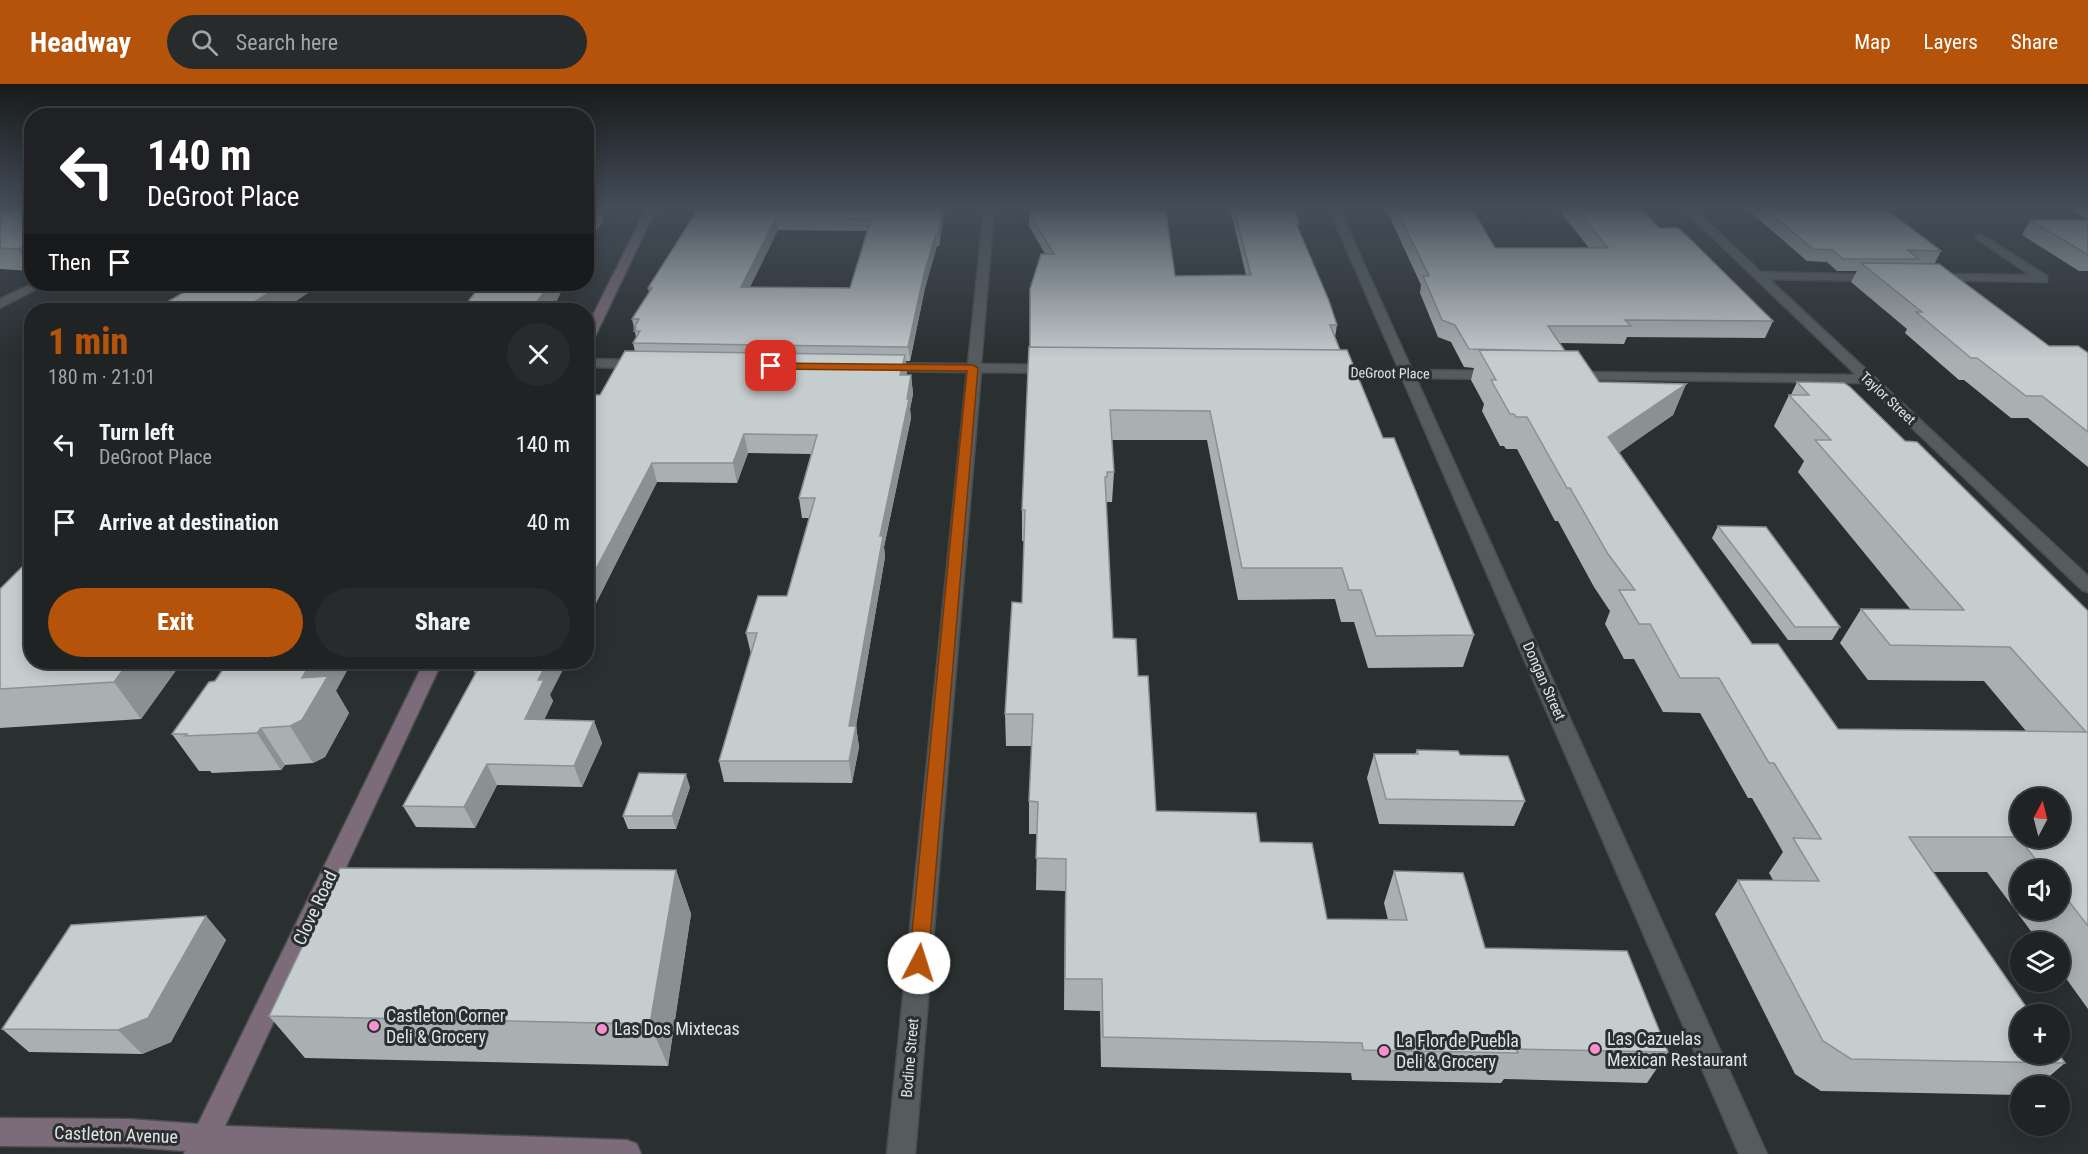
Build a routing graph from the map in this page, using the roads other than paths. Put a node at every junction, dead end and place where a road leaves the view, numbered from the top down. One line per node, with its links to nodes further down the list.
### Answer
1 (627, 259): 11 (street)
2 (984, 259): 15 (street, Bodine Street)
3 (1356, 259): 18 (street, Dongan Street)
4 (1741, 259): 6 (street, Taylor Street)
5 (2013, 259): 8 (street)
6 (1758, 275): 7 (street); 21 (street, Taylor Street)
7 (1889, 277)
8 (1924, 278)
9 (26, 291): 10 (street)
10 (0, 304)
11 (594, 327)
12 (594, 363): 13 (street)
13 (653, 364)
14 (866, 367): 15 (street)
15 (973, 368): 16 (street); 27 (street, Bodine Street)
16 (1069, 369)
17 (1320, 372): 18 (street, DeGroot Place)
18 (1407, 373): 19 (street, DeGroot Place); 28 (street, Dongan Street)
19 (1511, 375)
20 (1559, 375): 21 (street)
21 (1869, 379): 22 (street, Taylor Street)
22 (2088, 586)
23 (430, 669): 25 (street, Clove Road)
24 (0, 1132): 25 (street, Castleton Avenue)
25 (202, 1146): 26 (street, Castleton Avenue)
26 (627, 1154)
27 (901, 1154)
28 (1753, 1154)

